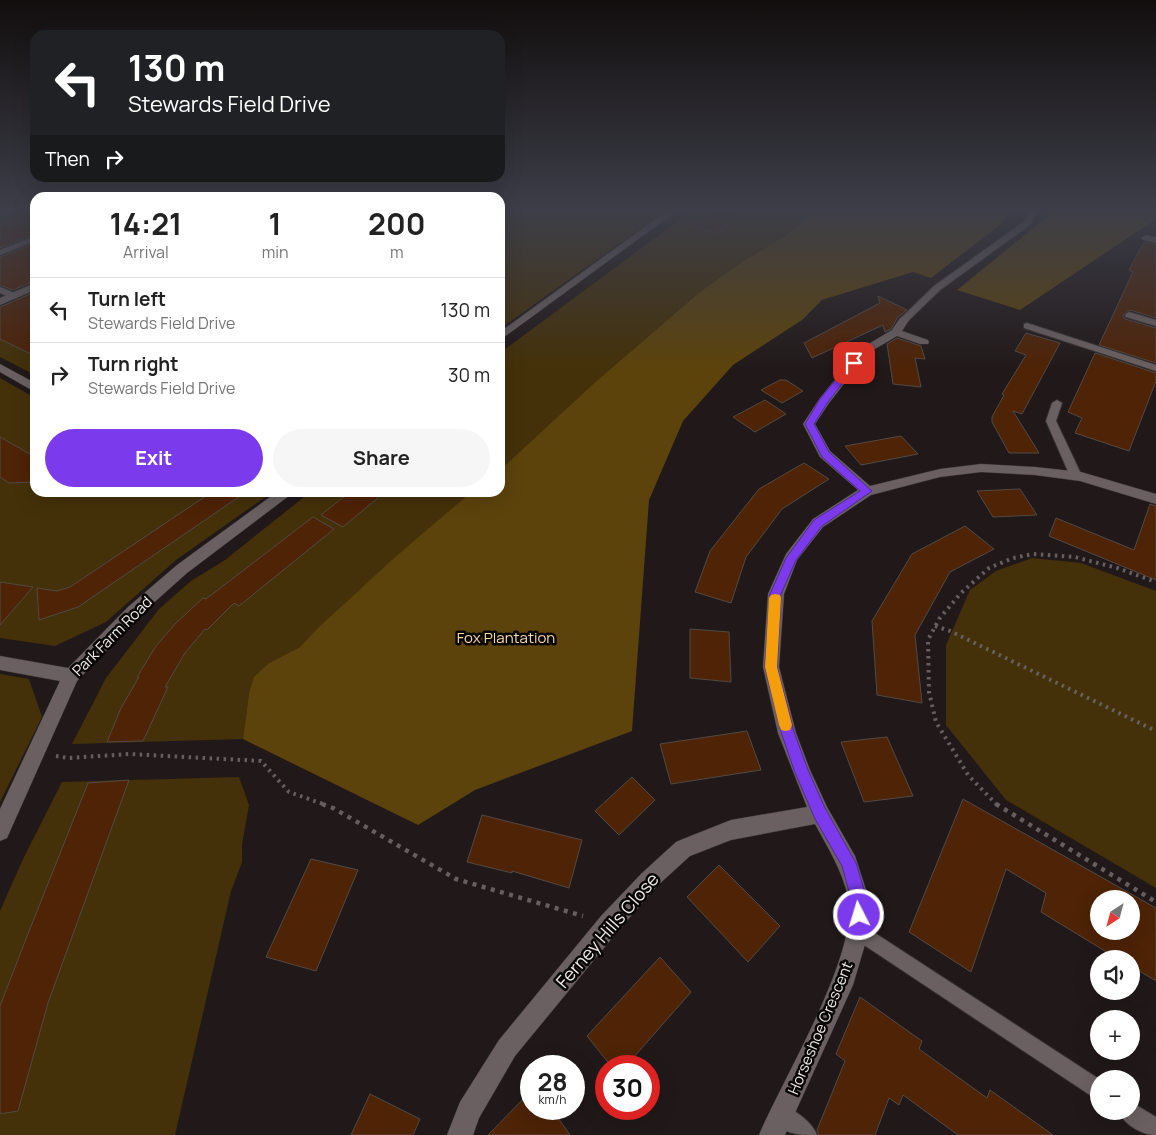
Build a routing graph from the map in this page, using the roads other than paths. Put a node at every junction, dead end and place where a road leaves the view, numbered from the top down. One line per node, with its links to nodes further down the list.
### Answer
1 (601, 263): 12 (street)
2 (972, 263): 8 (lane)
3 (30, 288): 5 (street)
4 (0, 290): 5 (lane)
5 (14, 296): 6 (street)
6 (0, 302)
7 (1128, 315): 9 (lane)
8 (904, 320): 11 (street)
9 (1156, 322)
10 (1027, 326): 15 (lane)
11 (896, 332): 13 (street); 19 (street)
12 (505, 333)
13 (924, 342)
14 (0, 367): 16 (street)
15 (1156, 368)
16 (30, 385)
17 (1057, 403): 18 (lane)
18 (1076, 476): 19 (street, Horseshoe Crescent); 21 (street, Horseshoe Crescent)
19 (867, 491): 24 (street, Horseshoe Crescent)
20 (280, 497): 23 (street, Park Farm Road)
21 (1156, 499)
22 (0, 663): 23 (street)
23 (71, 676): 25 (street, Park Farm Road)
24 (820, 814): 26 (street, Horseshoe Crescent); 31 (street, Ferney Hills Close)
25 (0, 831)
26 (858, 931): 27 (lane); 28 (street, Horseshoe Crescent)
27 (1090, 1085)
28 (782, 1115): 32 (street, Horseshoe Crescent); 33 (lane)
29 (1140, 1119): 30 (lane)
30 (1156, 1130)
31 (460, 1135)
32 (772, 1135)
33 (808, 1135)

